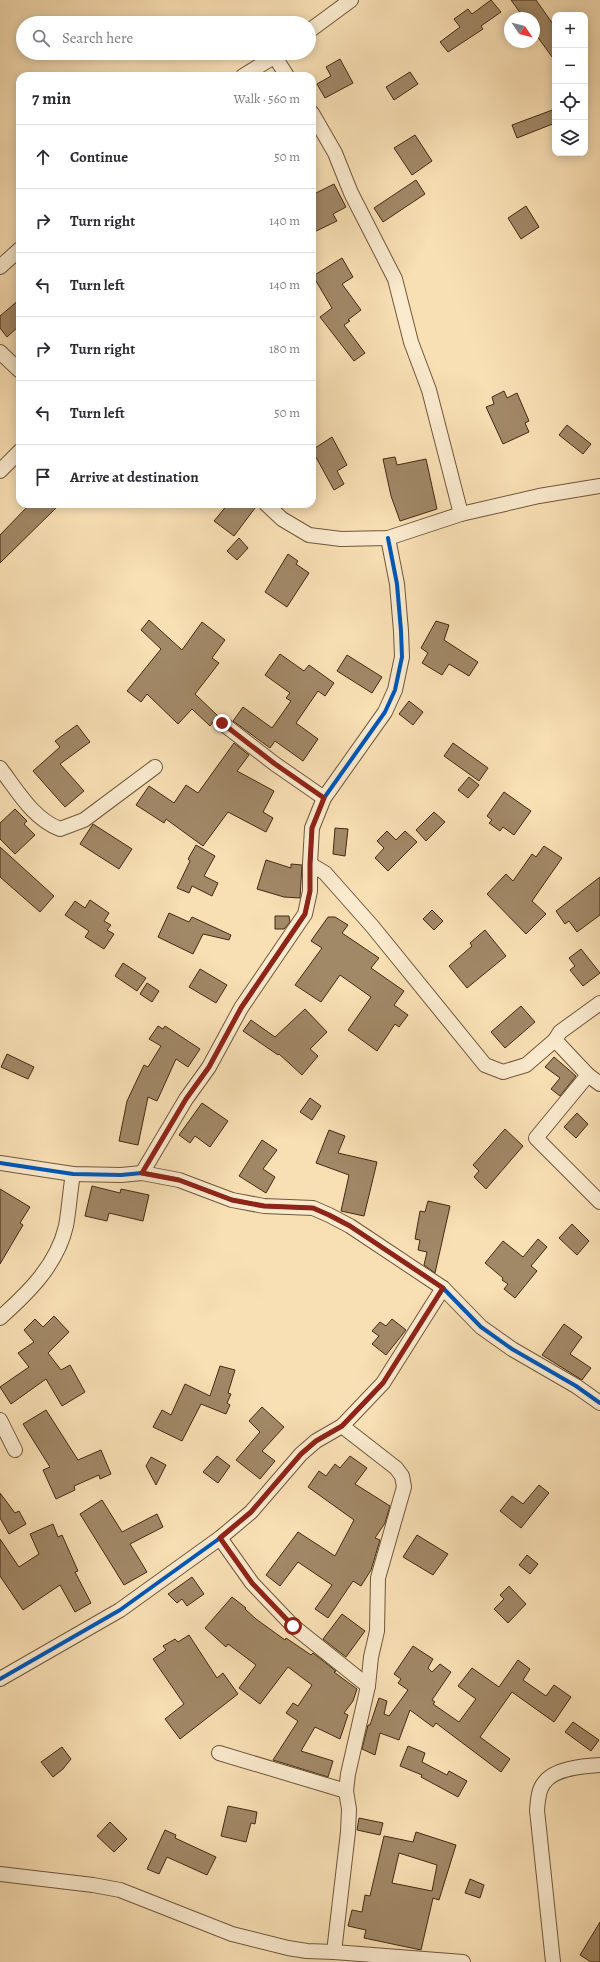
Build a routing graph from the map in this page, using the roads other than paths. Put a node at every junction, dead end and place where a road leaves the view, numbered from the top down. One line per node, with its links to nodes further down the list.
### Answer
1 (351, 0): 2 (street)
2 (316, 26)
3 (269, 60): 5 (street)
4 (279, 60): 6 (street)
5 (249, 72)
6 (285, 72)
7 (316, 120): 16 (street)
8 (16, 253): 9 (street)
9 (0, 267)
10 (0, 352): 11 (street)
11 (16, 368)
12 (16, 455): 13 (street)
13 (0, 471)
14 (600, 486): 16 (street)
15 (270, 508): 17 (street)
16 (461, 514): 17 (street)
17 (388, 538): 21 (street)
18 (222, 723): 21 (street)
19 (155, 767): 20 (street)
20 (0, 768)
21 (324, 798): 22 (street)
22 (310, 864): 24 (street); 28 (street)
23 (600, 1003): 24 (street)
24 (555, 1040): 25 (street)
25 (588, 1075): 26 (street); 30 (street)
26 (600, 1084)
27 (0, 1163): 29 (street)
28 (142, 1173): 29 (street); 31 (street)
29 (73, 1174): 32 (street)
30 (600, 1202)
31 (443, 1288): 33 (street); 35 (street)
32 (0, 1318)
33 (600, 1403)
34 (0, 1420): 36 (street)
35 (342, 1426): 37 (street); 39 (street)
36 (16, 1450)
37 (220, 1538): 38 (street); 39 (street)
38 (0, 1679)
39 (368, 1686): 42 (street)
40 (219, 1753): 42 (street)
41 (600, 1765): 46 (street)
42 (346, 1791): 44 (street)
43 (0, 1874): 44 (street)
44 (334, 1952): 45 (street)
45 (463, 1962)
46 (553, 1962)

